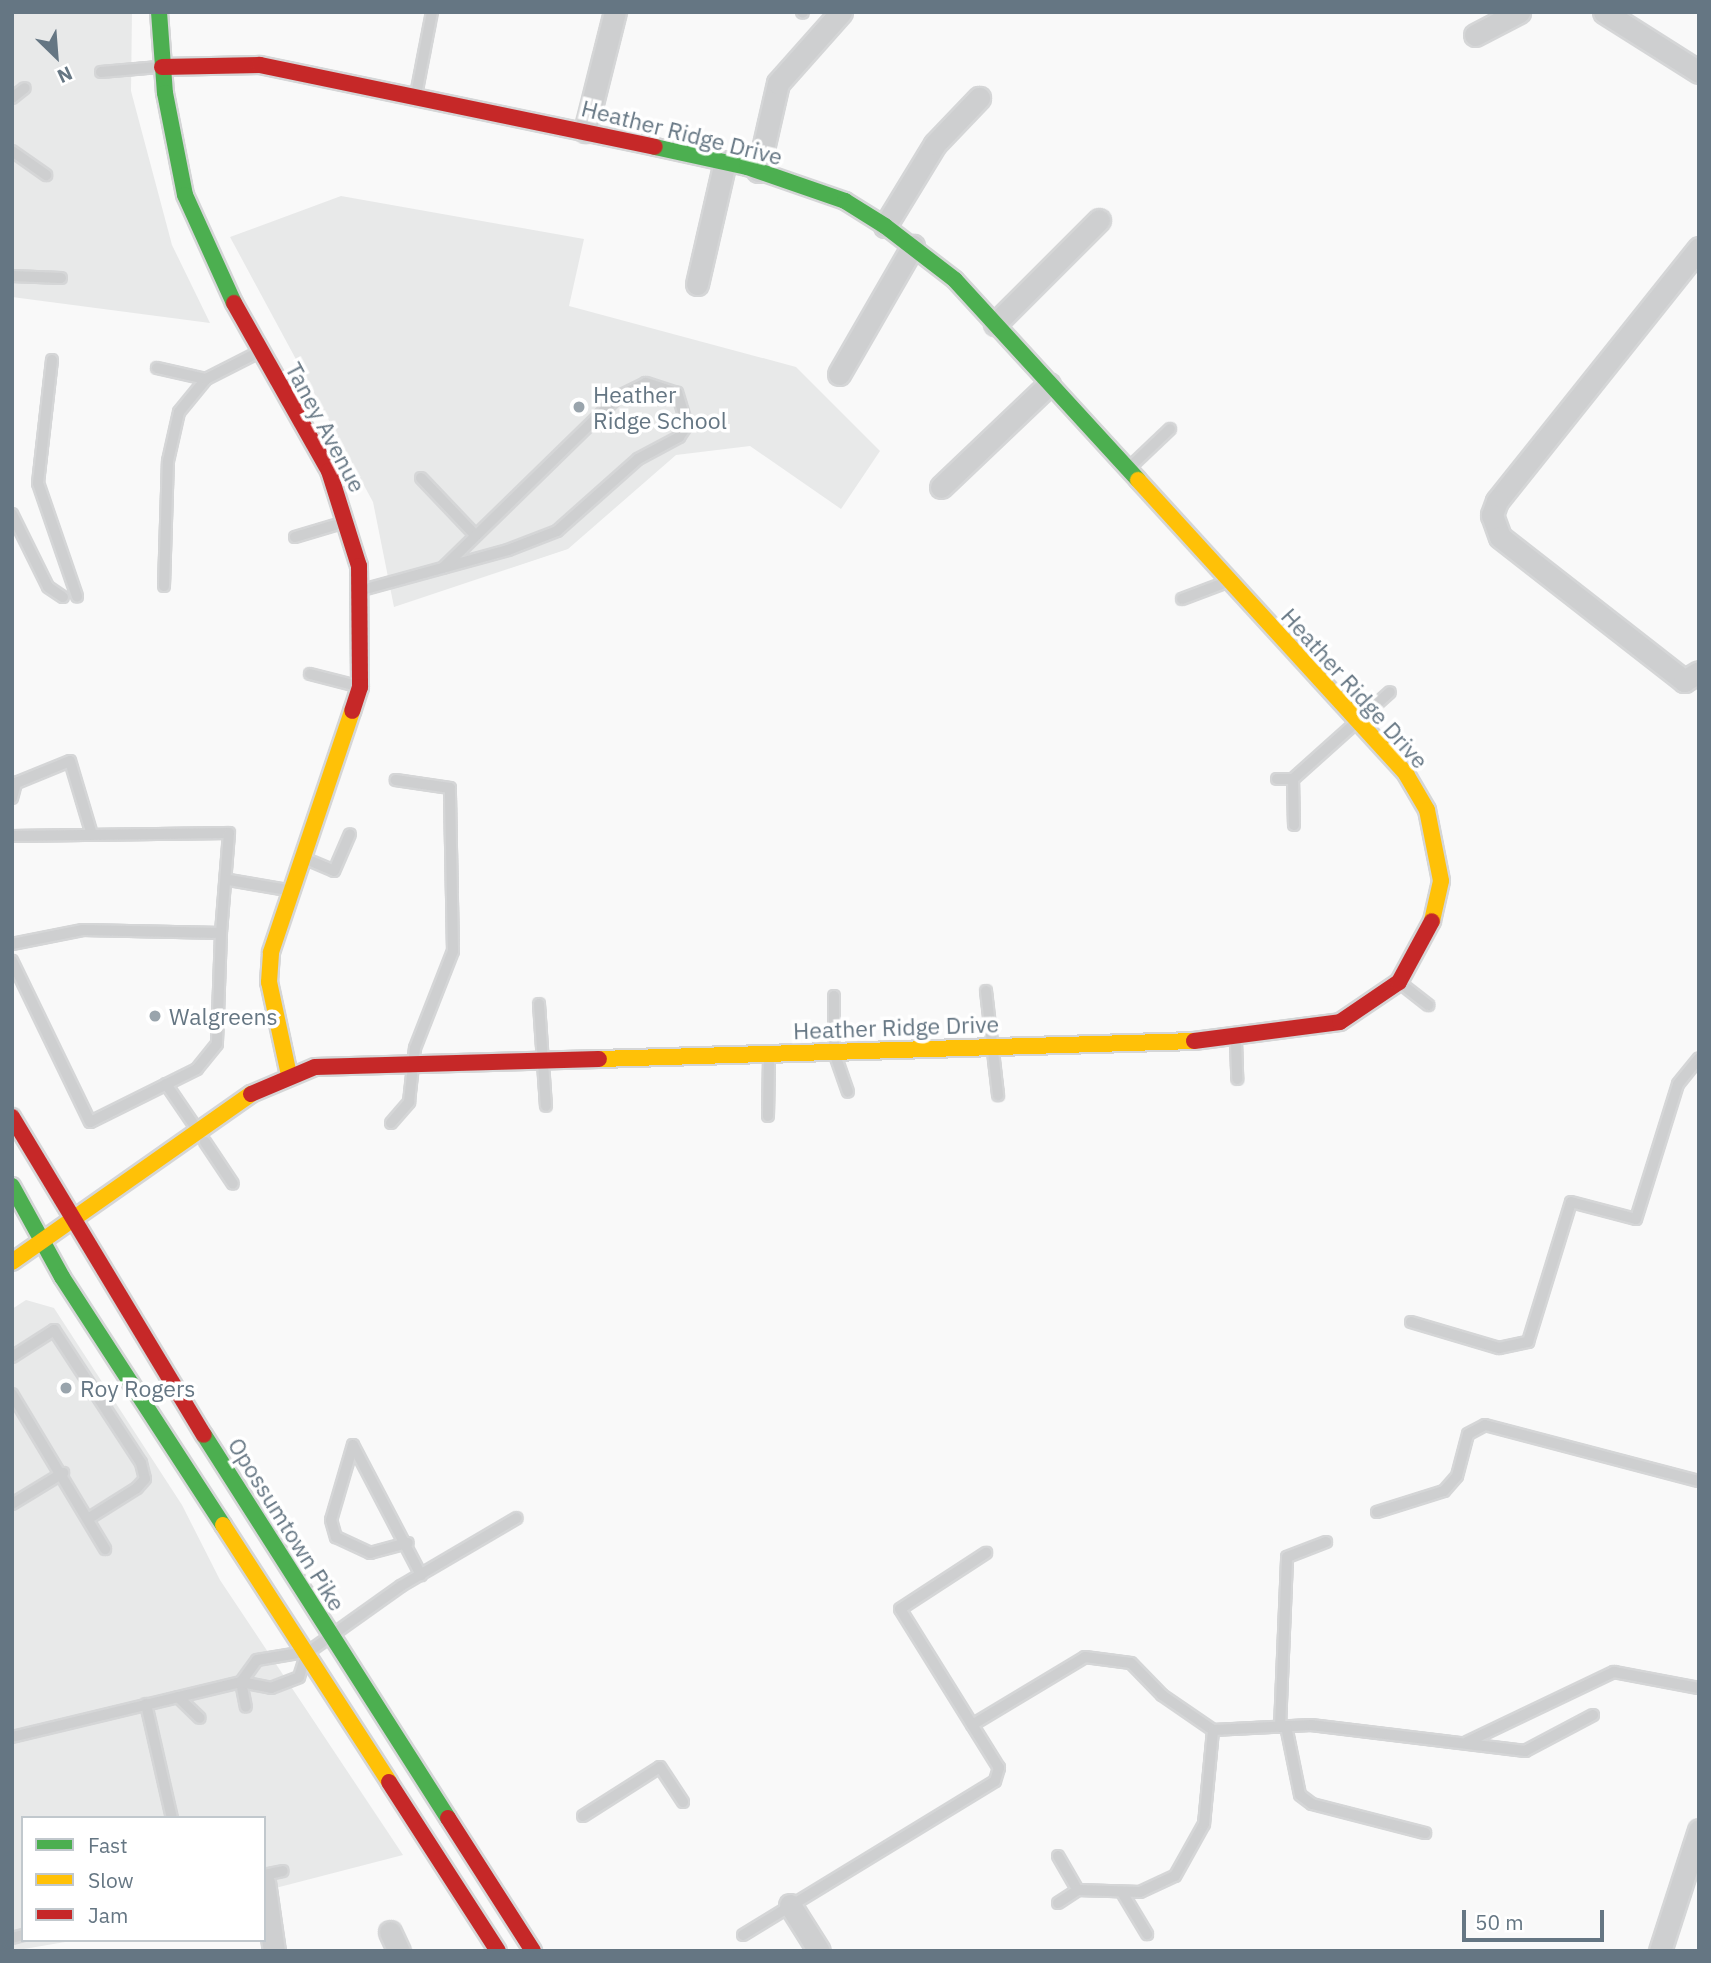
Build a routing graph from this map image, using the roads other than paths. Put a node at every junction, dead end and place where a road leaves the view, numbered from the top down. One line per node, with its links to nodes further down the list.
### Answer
1 (159, 12): 8 (street, Taney Avenue)
2 (432, 12): 12 (lane)
3 (615, 12): 15 (street)
4 (841, 12): 18 (street)
5 (1519, 12): 7 (street)
6 (1604, 12): 10 (street)
7 (1475, 35)
8 (162, 67): 9 (lane); 12 (street, Heather Ridge Drive); 28 (street, Taney Avenue)
9 (101, 72)
10 (1699, 72)
11 (25, 88): 13 (lane)
12 (415, 96): 15 (street, Heather Ridge Drive)
13 (12, 98)
14 (979, 98): 21 (street)
15 (585, 131): 17 (street, Heather Ridge Drive)
16 (12, 151): 19 (lane)
17 (724, 162): 18 (street, Heather Ridge Drive); 26 (street)
18 (758, 171): 21 (street, Heather Ridge Drive)
19 (46, 175)
20 (1099, 220): 27 (street)
21 (885, 226): 22 (street, Heather Ridge Drive)
22 (913, 246): 27 (street, Heather Ridge Drive); 31 (street)
23 (1699, 247): 49 (street)
24 (12, 276): 25 (lane)
25 (61, 278)
26 (697, 284)
27 (995, 324): 33 (street, Heather Ridge Drive)
28 (261, 352): 32 (lane); 39 (street, Taney Avenue)
29 (52, 360): 46 (lane)
30 (157, 368): 32 (lane)
31 (839, 374)
32 (206, 379): 44 (lane)
33 (1049, 384): 35 (street, Heather Ridge Drive); 37 (street)
34 (1170, 429): 35 (lane)
35 (1126, 471): 43 (street, Heather Ridge Drive)
36 (421, 478): 40 (lane)
37 (942, 487)
38 (12, 514): 47 (lane)
39 (348, 521): 41 (lane); 45 (street, Taney Avenue)
40 (475, 535): 42 (lane); 42 (lane)
41 (295, 537)
42 (443, 568): 45 (lane)
43 (1227, 582): 48 (lane); 53 (street, Heather Ridge Drive)
44 (164, 586)
45 (361, 590): 51 (street, Taney Avenue)
46 (78, 596)
47 (62, 597)
48 (1182, 599)
49 (1699, 672)
50 (310, 674): 51 (lane)
51 (360, 687): 62 (street, Taney Avenue)
52 (1390, 692): 53 (lane)
53 (1360, 721): 55 (lane); 68 (street, Heather Ridge Drive)
54 (1277, 779): 55 (lane)
55 (1293, 779): 58 (lane)
56 (396, 780): 79 (lane)
57 (12, 798): 60 (lane)
58 (1294, 825)
59 (350, 834): 62 (lane)
60 (92, 835): 61 (lane); 63 (lane)
61 (12, 836)
62 (300, 856): 64 (street, Taney Avenue)
63 (229, 880): 64 (lane); 65 (lane)
64 (287, 890): 80 (street, Taney Avenue)
65 (221, 933): 66 (lane); 82 (lane)
66 (12, 944)
67 (12, 961): 82 (lane)
68 (1399, 982): 72 (lane); 73 (street, Heather Ridge Drive)
69 (986, 991): 74 (lane)
70 (834, 996): 75 (lane)
71 (539, 1004): 78 (lane)
72 (1429, 1005)
73 (1236, 1040): 74 (street, Heather Ridge Drive); 81 (lane)
74 (989, 1046): 75 (street, Heather Ridge Drive); 84 (lane)
75 (834, 1052): 76 (street, Heather Ridge Drive); 83 (lane)
76 (769, 1054): 78 (street, Heather Ridge Drive); 86 (lane)
77 (1699, 1058): 95 (lane)
78 (543, 1062): 79 (street, Heather Ridge Drive); 85 (lane)
79 (414, 1065): 80 (street, Heather Ridge Drive); 88 (lane)
80 (289, 1074): 89 (street)
81 (1237, 1079)
82 (166, 1084): 89 (lane)
83 (848, 1092)
84 (999, 1095)
85 (546, 1106)
86 (768, 1116)
87 (12, 1117): 92 (street, Opossumtown Pike)
88 (391, 1123)
89 (201, 1135): 90 (lane); 92 (street)
90 (233, 1184)
91 (12, 1186): 93 (street)
92 (71, 1222): 93 (street); 109 (street, Opossumtown Pike)
93 (43, 1240): 94 (street); 110 (street)
94 (12, 1262)
95 (1411, 1322)
96 (12, 1357): 102 (lane)
97 (12, 1394): 98 (lane)
98 (63, 1473): 100 (lane); 102 (lane)
99 (1699, 1481): 101 (lane)
100 (12, 1504)
101 (1377, 1512)
102 (91, 1517): 106 (lane)
103 (517, 1518): 108 (lane)
104 (1326, 1542): 119 (lane)
105 (408, 1543): 105 (lane); 108 (lane)
106 (105, 1549)
107 (986, 1553): 118 (lane)
108 (421, 1575): 109 (lane)
109 (331, 1636): 110 (lane); 140 (street, Opossumtown Pike)
110 (307, 1653): 111 (lane); 111 (lane); 139 (street)
111 (241, 1682): 113 (lane); 115 (lane)
112 (1699, 1688): 122 (lane)
113 (178, 1697): 114 (lane); 117 (lane)
114 (146, 1704): 121 (lane); 124 (lane)
115 (246, 1707)
116 (1593, 1715): 122 (lane)
117 (200, 1718)
118 (972, 1726): 120 (lane); 135 (lane)
119 (1283, 1727): 120 (lane); 122 (lane); 126 (lane)
120 (1213, 1730): 132 (lane)
121 (12, 1737)
122 (1465, 1744)
123 (683, 1802): 125 (lane)
124 (172, 1816)
125 (583, 1816)
126 (1425, 1833)
127 (1697, 1844): 142 (street)
128 (1058, 1857): 131 (lane)
129 (284, 1871): 130 (lane)
130 (266, 1875)
131 (1078, 1890): 132 (lane); 134 (lane)
132 (1123, 1894): 136 (lane)
133 (266, 1896): 138 (street)
134 (1058, 1903)
135 (790, 1905): 137 (lane); 141 (street)
136 (1147, 1934)
137 (743, 1935)
138 (274, 1951)
139 (498, 1951)
140 (533, 1951)
141 (819, 1951)
142 (1660, 1951)

